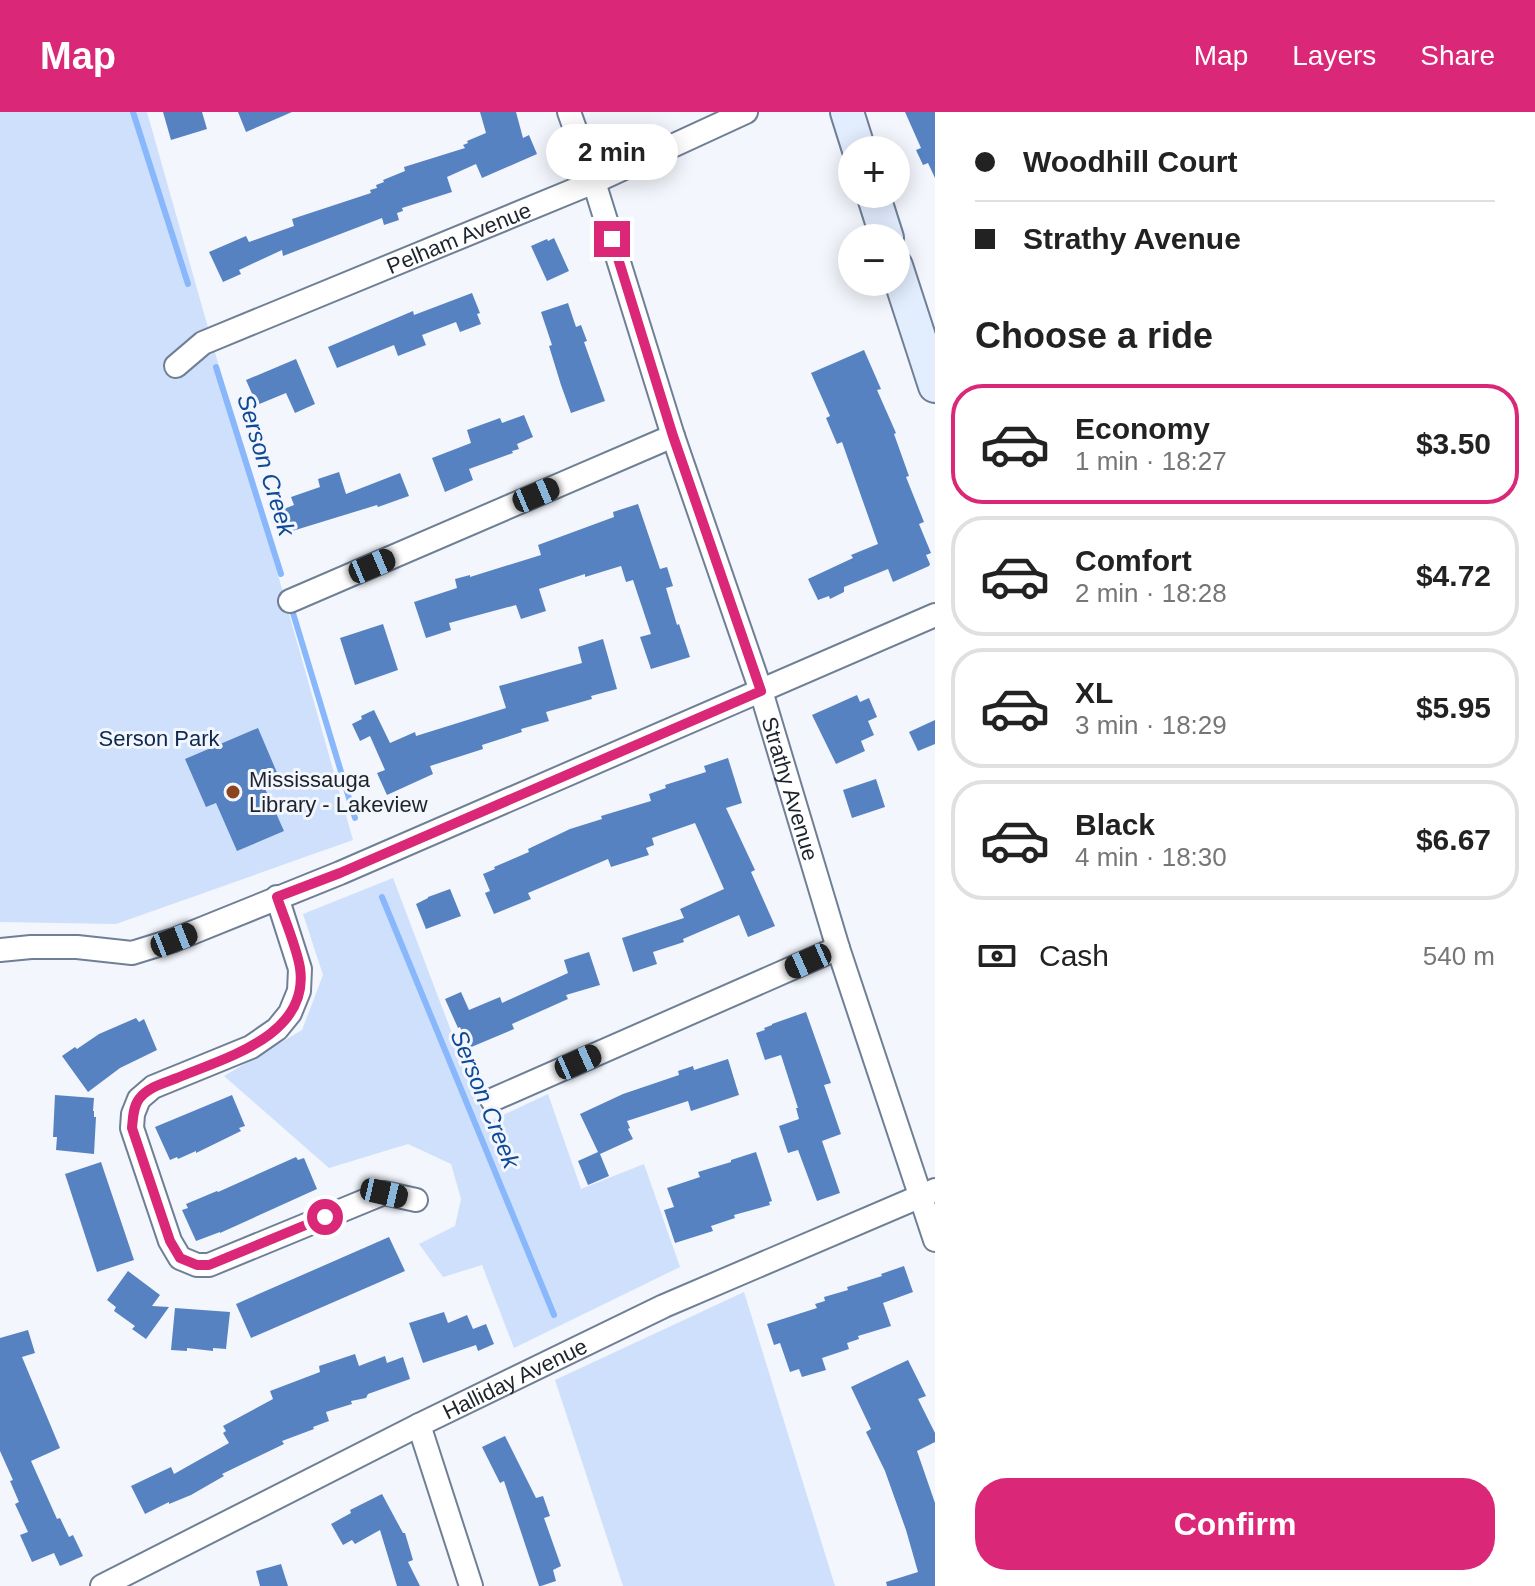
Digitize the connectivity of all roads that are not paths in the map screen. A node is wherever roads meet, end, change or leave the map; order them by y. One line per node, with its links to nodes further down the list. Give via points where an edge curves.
1 (569, 112): 5 (street, Strathy Avenue)
2 (746, 112): 5 (street, Pelham Avenue)
3 (847, 112): 4 (street)
4 (855, 136)
5 (594, 182): 8 (street, Pelham Avenue, via 203,343); 10 (street, Strathy Avenue)
6 (910, 293): 7 (street)
7 (925, 321): 9 (street)
8 (176, 366)
9 (935, 386)
10 (673, 436): 11 (street); 13 (street, Strathy Avenue)
11 (290, 601)
12 (935, 615): 13 (street)
13 (761, 691): 14 (street); 15 (street, Strathy Avenue)
14 (277, 897): 16 (street, via 132,953 77,947); 19 (street, via 300,969 290,1013 251,1047 153,1087 139,1099 133,1114 132,1128 170,1241 180,1258 209,1265 384,1193)
15 (838, 948): 17 (street); 18 (street, Strathy Avenue, via 905,1154)
16 (0, 950)
17 (492, 1100)
18 (928, 1193): 20 (street, Strathy Avenue); 21 (street, Halliday Avenue, via 664,1306)
19 (416, 1200)
20 (935, 1240)
21 (419, 1425): 22 (street, Halliday Avenue); 23 (street)
22 (102, 1586)
23 (471, 1586)

